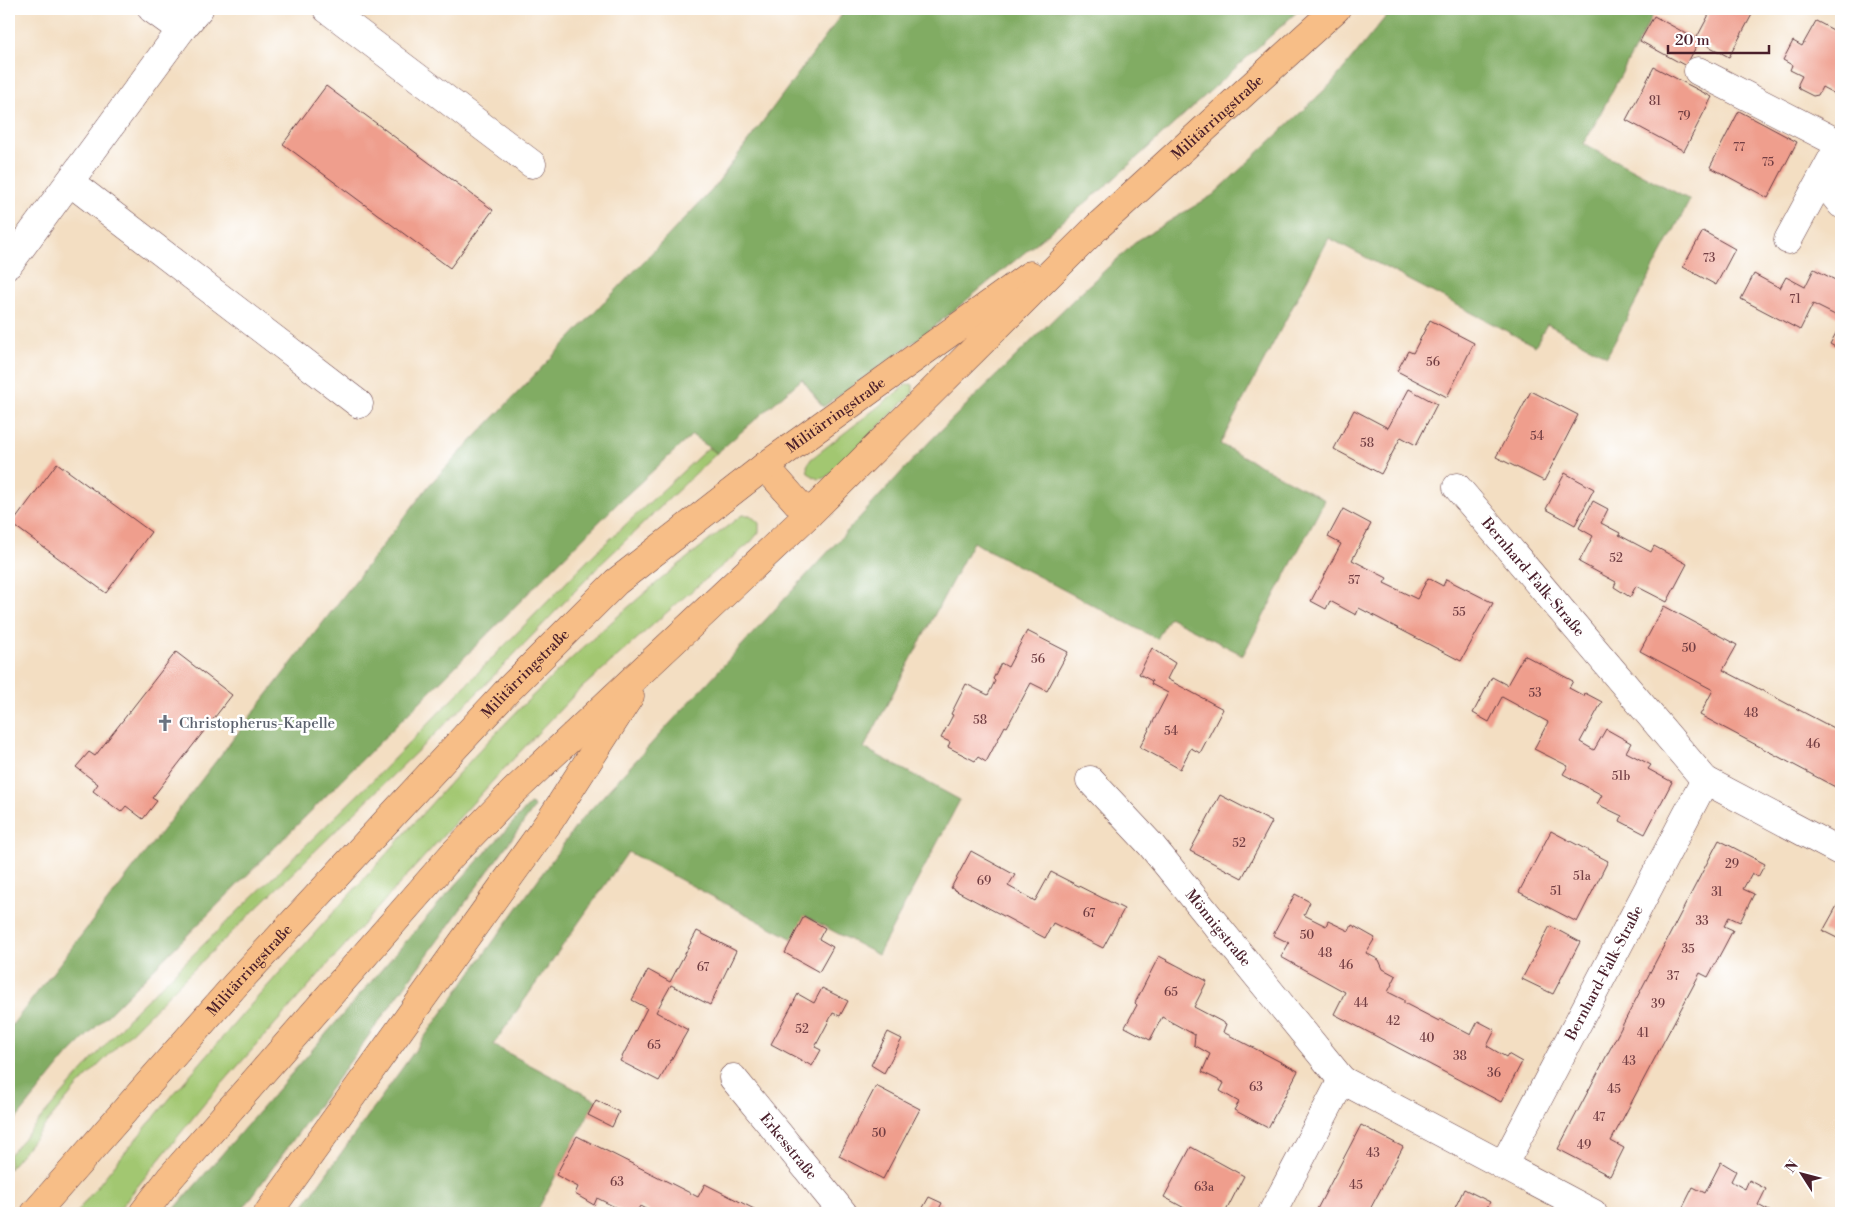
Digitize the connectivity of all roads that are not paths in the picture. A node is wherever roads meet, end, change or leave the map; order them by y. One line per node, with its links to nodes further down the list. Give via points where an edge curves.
1 (152, 9): 5 (street)
2 (200, 9): 5 (street)
3 (327, 9): 7 (street)
4 (1336, 9): 11 (main road, Militärringstraße)
5 (181, 30): 9 (street)
6 (1698, 71): 8 (street, via 1840,144)
7 (532, 164)
8 (1822, 180): 10 (street); 12 (street)
9 (70, 182): 13 (street); 14 (street)
10 (1841, 204)
11 (1098, 226): 15 (main road, Militärringstraße); 17 (main road, Militärringstraße)
12 (1788, 240)
13 (9, 264)
14 (359, 404)
15 (765, 466): 17 (main road); 25 (main road, Militärringstraße, via 616,582 508,690 236,984)
16 (1457, 487): 20 (street, Bernhard-Falk-Straße)
17 (808, 515): 18 (main road, Militärringstraße)
18 (653, 660): 26 (main road, Militärringstraße, via 513,792 453,854); 27 (main road, via 551,819)
19 (1090, 780): 23 (street, Mönnigstraße, via 1151,845)
20 (1705, 780): 21 (street, Bernhard-Falk-Straße); 24 (street, Bernhard-Falk-Straße)
21 (1841, 852)
22 (733, 1078): 28 (street, Erkesstraße)
23 (1342, 1080): 24 (street, Mönnigstraße); 29 (street)
24 (1503, 1166): 30 (street, Mönnigstraße)
25 (35, 1213)
26 (143, 1213)
27 (268, 1213)
28 (843, 1213)
29 (1272, 1213)
30 (1593, 1213)

